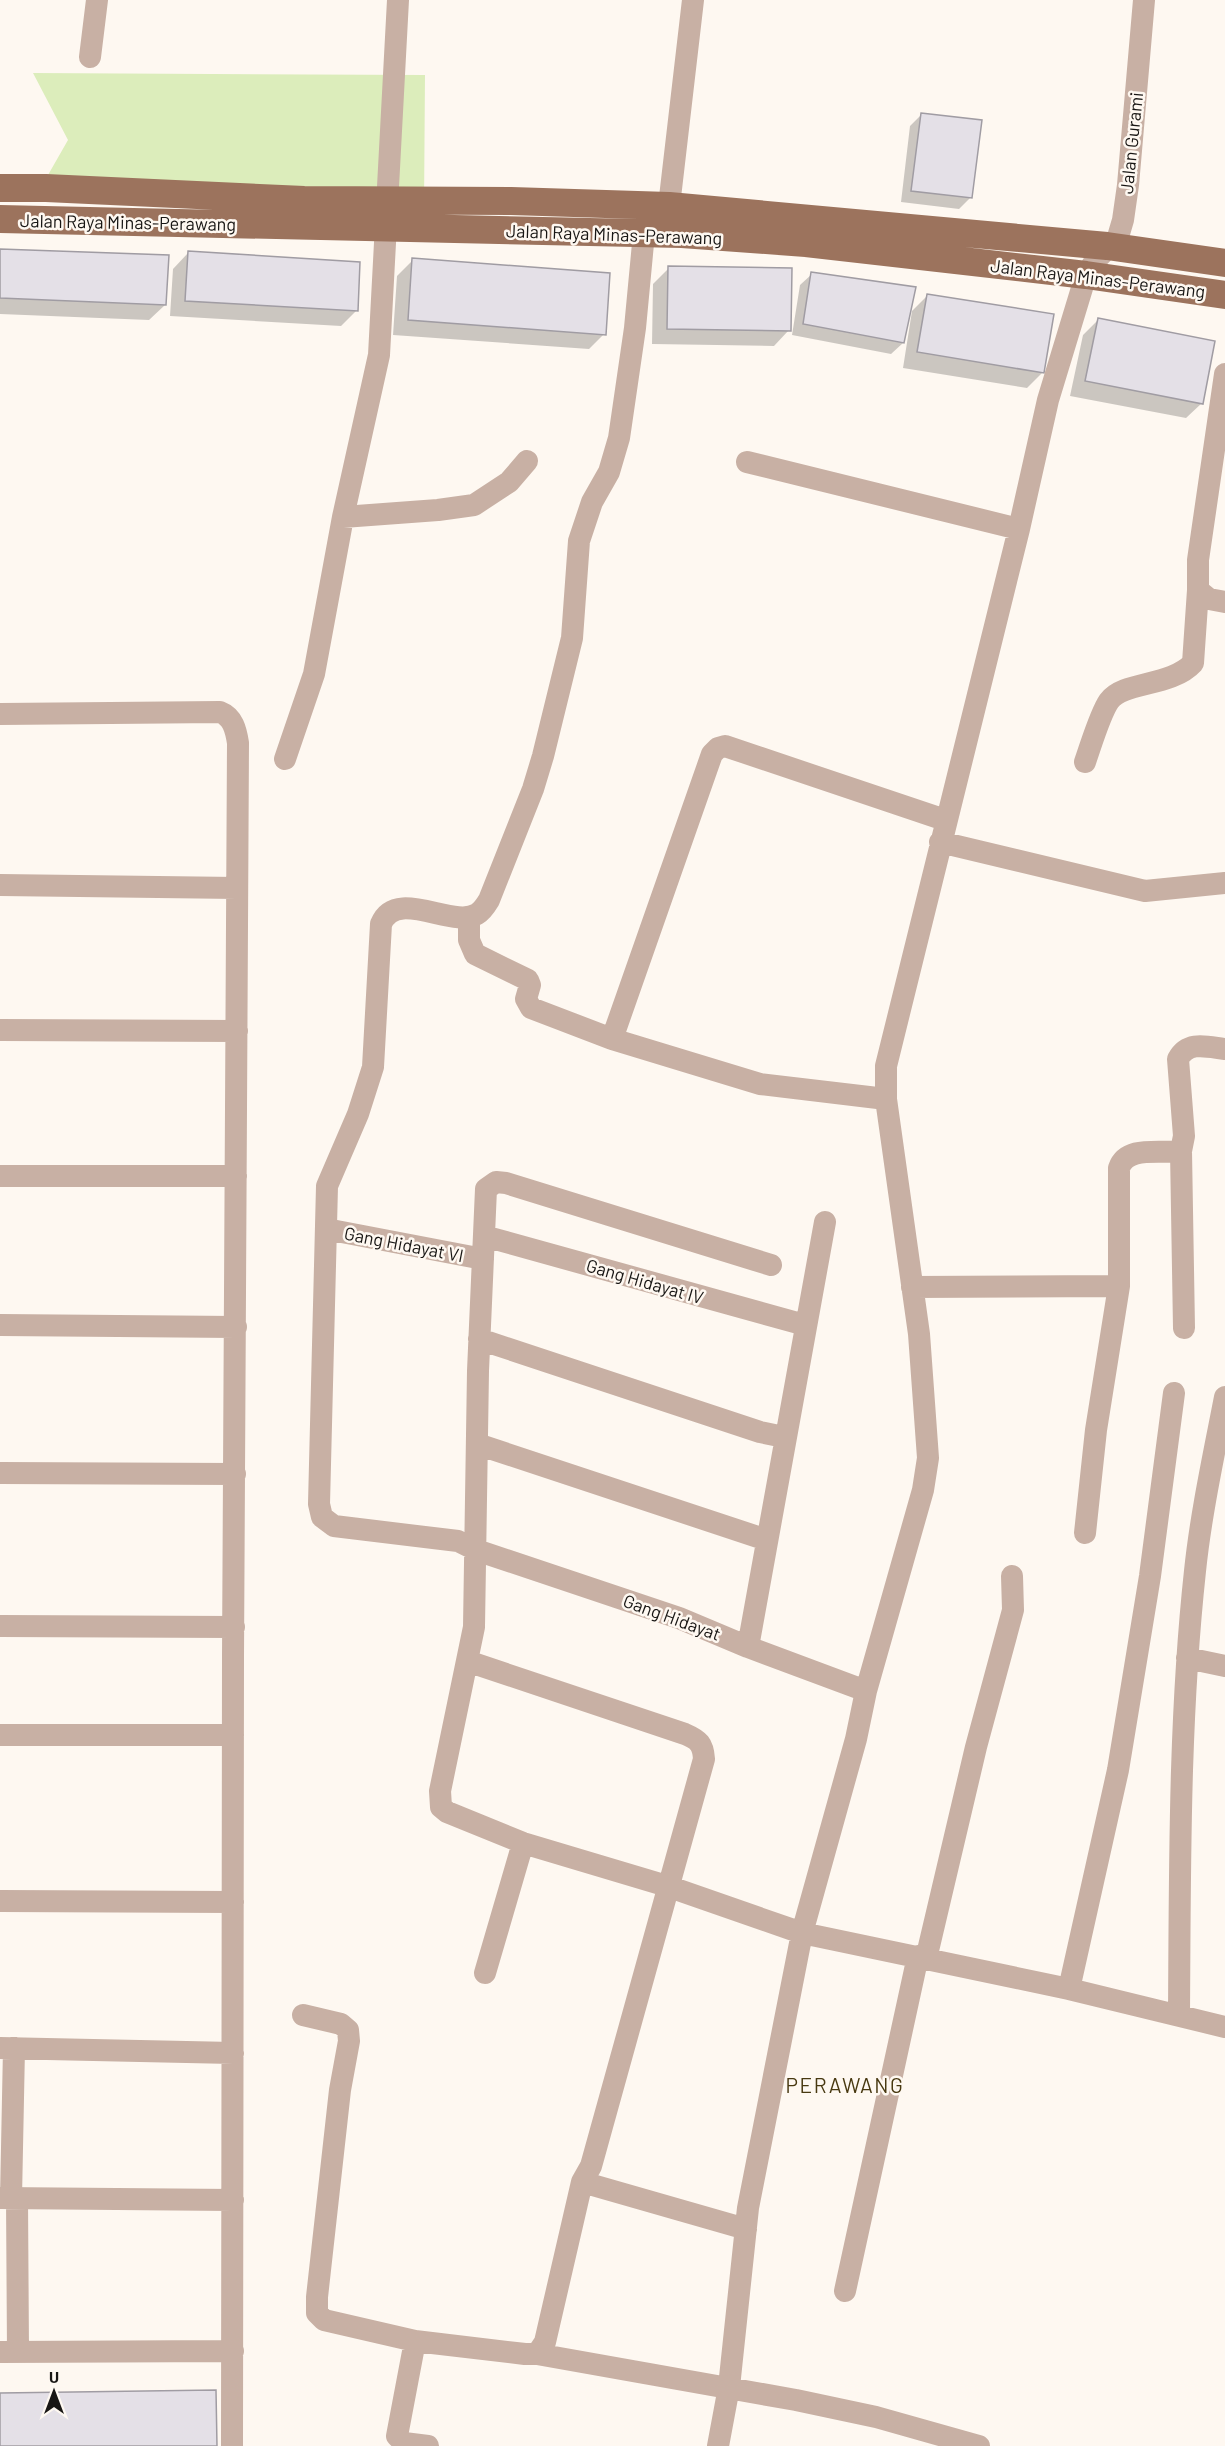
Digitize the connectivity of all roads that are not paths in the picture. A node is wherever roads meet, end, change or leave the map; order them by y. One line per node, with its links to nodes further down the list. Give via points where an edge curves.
1 (97, 0): 5 (street)
2 (398, 0): 7 (street)
3 (693, 0): 8 (street)
4 (1144, 0): 12 (street, Jalan Gurami, via 1123,220 1118,237)
5 (90, 57)
6 (0, 188): 7 (main road, Jalan Raya Minas-Perawang)
7 (388, 201): 8 (main road, Jalan Raya Minas-Perawang); 10 (street)
8 (669, 206): 12 (main road, Jalan Raya Minas-Perawang)
9 (0, 219): 10 (main road, Jalan Raya Minas-Perawang)
10 (387, 229): 11 (main road, Jalan Raya Minas-Perawang); 19 (street, via 379,355)
11 (644, 233): 14 (main road, Jalan Raya Minas-Perawang, via 806,243); 30 (street, via 619,438 579,541 572,638 543,756 489,900 480,914)
12 (1107, 246): 13 (main road, Jalan Raya Minas-Perawang); 14 (street, Jalan Gurami)
13 (1225, 263)
14 (1086, 275): 15 (main road, Jalan Raya Minas-Perawang); 20 (street, Jalan Gurami, via 1048,400)
15 (1225, 295)
16 (1225, 374): 21 (street, via 1198,560)
17 (527, 461): 19 (street, via 509,482 474,505)
18 (747, 462): 20 (street)
19 (343, 517): 24 (street, via 314,674)
20 (1019, 529): 26 (street, Jalan Gurami)
21 (1198, 590): 22 (street, via 1209,599); 25 (street, via 1193,663 1175,677 1121,692 1110,700)
22 (1225, 602)
23 (0, 714): 29 (street, via 225,714 236,729 238,743)
24 (285, 759)
25 (1085, 762)
26 (943, 831): 27 (street, via 1145,891); 33 (street, via 725,746 718,747 712,754); 35 (street, Jalan Gurami, via 885,1066)
27 (1225, 883)
28 (0, 885): 29 (street)
29 (237, 888): 32 (street)
30 (469, 918): 33 (street, via 469,940 476,954 528,980 526,999 531,1008); 40 (street, via 406,908 392,911 381,924 373,1067 327,1186)
31 (0, 1030): 32 (street)
32 (237, 1031): 38 (street)
33 (612, 1039): 35 (street, via 760,1084)
34 (1225, 1050): 36 (street, via 1192,1046 1178,1059 1184,1136)
35 (885, 1099): 45 (street, Jalan Gurami)
36 (1181, 1151): 44 (street, via 1133,1153 1121,1160); 49 (street)
37 (0, 1176): 38 (street)
38 (236, 1176): 48 (street)
39 (825, 1222): 47 (street)
40 (326, 1229): 42 (street, Gang Hidayat VI); 60 (street, Gang Hidayat, via 319,1504 322,1517 334,1526 458,1541)
41 (484, 1236): 42 (street); 43 (street, via 485,1191 496,1182); 47 (street, Gang Hidayat IV)
42 (483, 1259): 50 (street)
43 (771, 1265)
44 (1119, 1286): 45 (street); 58 (street, via 1096,1430)
45 (912, 1287): 68 (street, Jalan Gurami, via 928,1458 923,1490)
46 (0, 1325): 48 (street)
47 (805, 1325): 54 (street)
48 (236, 1327): 57 (street)
49 (1184, 1328)
50 (479, 1339): 54 (street); 55 (street)
51 (1174, 1393): 78 (street, via 1150,1576 1118,1770)
52 (1225, 1397): 53 (street)
53 (1223, 1424): 65 (street, via 1195,1569)
54 (784, 1437): 59 (street)
55 (477, 1444): 59 (street); 60 (street)
56 (0, 1473): 57 (street)
57 (235, 1474): 63 (street)
58 (1085, 1533)
59 (767, 1540): 64 (street)
60 (476, 1550): 64 (street, Gang Hidayat, via 679,1618); 66 (street, via 474,1627)
61 (1012, 1576): 76 (street, via 1013,1610)
62 (0, 1626): 63 (street)
63 (234, 1627): 70 (street)
64 (748, 1647): 68 (street, Gang Hidayat)
65 (1187, 1658): 67 (street); 80 (street, via 1181,1751)
66 (467, 1661): 71 (street, via 440,1803 447,1812); 72 (street, via 698,1740 704,1759)
67 (1225, 1666)
68 (866, 1691): 75 (street, Jalan Gurami)
69 (0, 1734): 70 (street)
70 (233, 1735): 74 (street)
71 (523, 1843): 72 (street); 77 (street)
72 (667, 1886): 75 (street); 84 (street, via 591,2166)
73 (0, 1901): 74 (street)
74 (233, 1902): 83 (street)
75 (802, 1933): 76 (street); 87 (street, Jalan Gurami)
76 (922, 1957): 78 (street); 88 (street)
77 (485, 1973)
78 (1069, 1989): 80 (street)
79 (303, 2015): 89 (street, via 341,2024 348,2030 349,2041 317,2313 324,2320)
80 (1179, 2015): 81 (street)
81 (1225, 2027)
82 (7, 2048): 83 (street); 85 (street)
83 (233, 2053): 86 (street)
84 (582, 2182): 87 (street); 92 (street, via 545,2342)
85 (10, 2198): 86 (street); 91 (street)
86 (233, 2200): 90 (street)
87 (746, 2229): 93 (street, Jalan Gurami)
88 (845, 2291)
89 (415, 2341): 92 (street); 95 (street, via 397,2436 405,2443)
90 (233, 2351): 91 (street); 94 (street)
91 (9, 2352)
92 (537, 2354): 93 (street)
93 (729, 2387): 96 (street, Jalan Gurami); 97 (street, via 876,2417)
94 (232, 2446)
95 (428, 2446)
96 (718, 2446)
97 (979, 2446)

